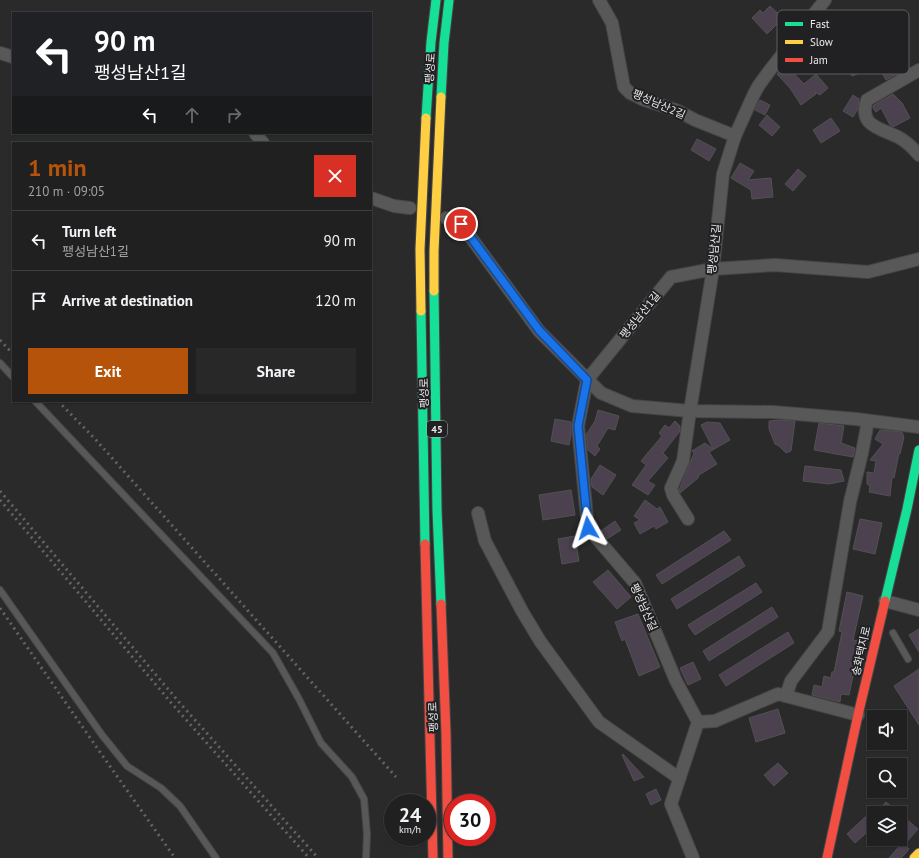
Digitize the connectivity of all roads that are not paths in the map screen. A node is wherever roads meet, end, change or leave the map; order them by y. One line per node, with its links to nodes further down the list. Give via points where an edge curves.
1 (436, 0): 40 (main road, 팽성로 / 45, via 424,139 420,250)
2 (449, 0): 45 (main road, 팽성로 / 45, via 438,139 434,251 437,510)
3 (599, 0): 11 (street, 팽성남산2길, via 612,24 624,86 630,93)
4 (825, 0): 5 (street, 팽성남산길)
5 (817, 10)
6 (0, 53): 7 (street)
7 (12, 57)
8 (777, 61): 11 (street, 팽성남산길, via 759,85)
9 (919, 70): 13 (street, via 867,100 864,107 864,115 868,122 899,138)
10 (256, 134): 12 (street)
11 (735, 136): 18 (street, 팽성남산길, via 723,174)
12 (262, 142)
13 (919, 155)
14 (372, 198): 15 (street, via 394,206)
15 (410, 208)
16 (446, 218): 21 (street, via 461,224 539,330)
17 (919, 259): 18 (street, 팽성남산1길, via 868,272 774,265)
18 (713, 269): 21 (street, 팽성남산1길, via 671,277); 23 (street, 팽성남산길)
19 (0, 363): 20 (lane)
20 (12, 376)
21 (587, 380): 23 (street, via 601,393 632,406); 38 (street, 팽성남산길, via 578,426 588,528 635,583 676,681)
22 (36, 402): 43 (lane, via 273,653 321,743 352,778 364,799)
23 (690, 412): 24 (street, via 773,412); 30 (street, 팽성남산길, via 683,461 671,488)
24 (868, 421): 25 (street); 36 (street, via 850,502 828,632 791,681)
25 (919, 428)
26 (919, 450): 27 (main road, 송화택지로)
27 (907, 509): 28 (street); 32 (main road, 송화택지로)
28 (919, 512)
29 (478, 513): 39 (street, via 485,541 526,617 540,641 599,722)
30 (688, 520)
31 (0, 590): 42 (lane, via 127,766 161,788 180,806)
32 (885, 601): 33 (street); 37 (main road, 송화택지로)
33 (919, 610)
34 (894, 633): 35 (lane)
35 (908, 659)
36 (786, 696): 37 (street); 38 (street, via 778,694 715,721)
37 (858, 715): 47 (main road, 송화택지로)
38 (698, 722): 39 (street)
39 (680, 777): 46 (street, via 671,804)
40 (433, 853): 44 (main road, via 425,854)
41 (919, 853): 48 (main road)
42 (216, 858)
43 (366, 858)
44 (425, 858)
45 (449, 858)
46 (693, 858)
47 (827, 858)
48 (914, 858)

